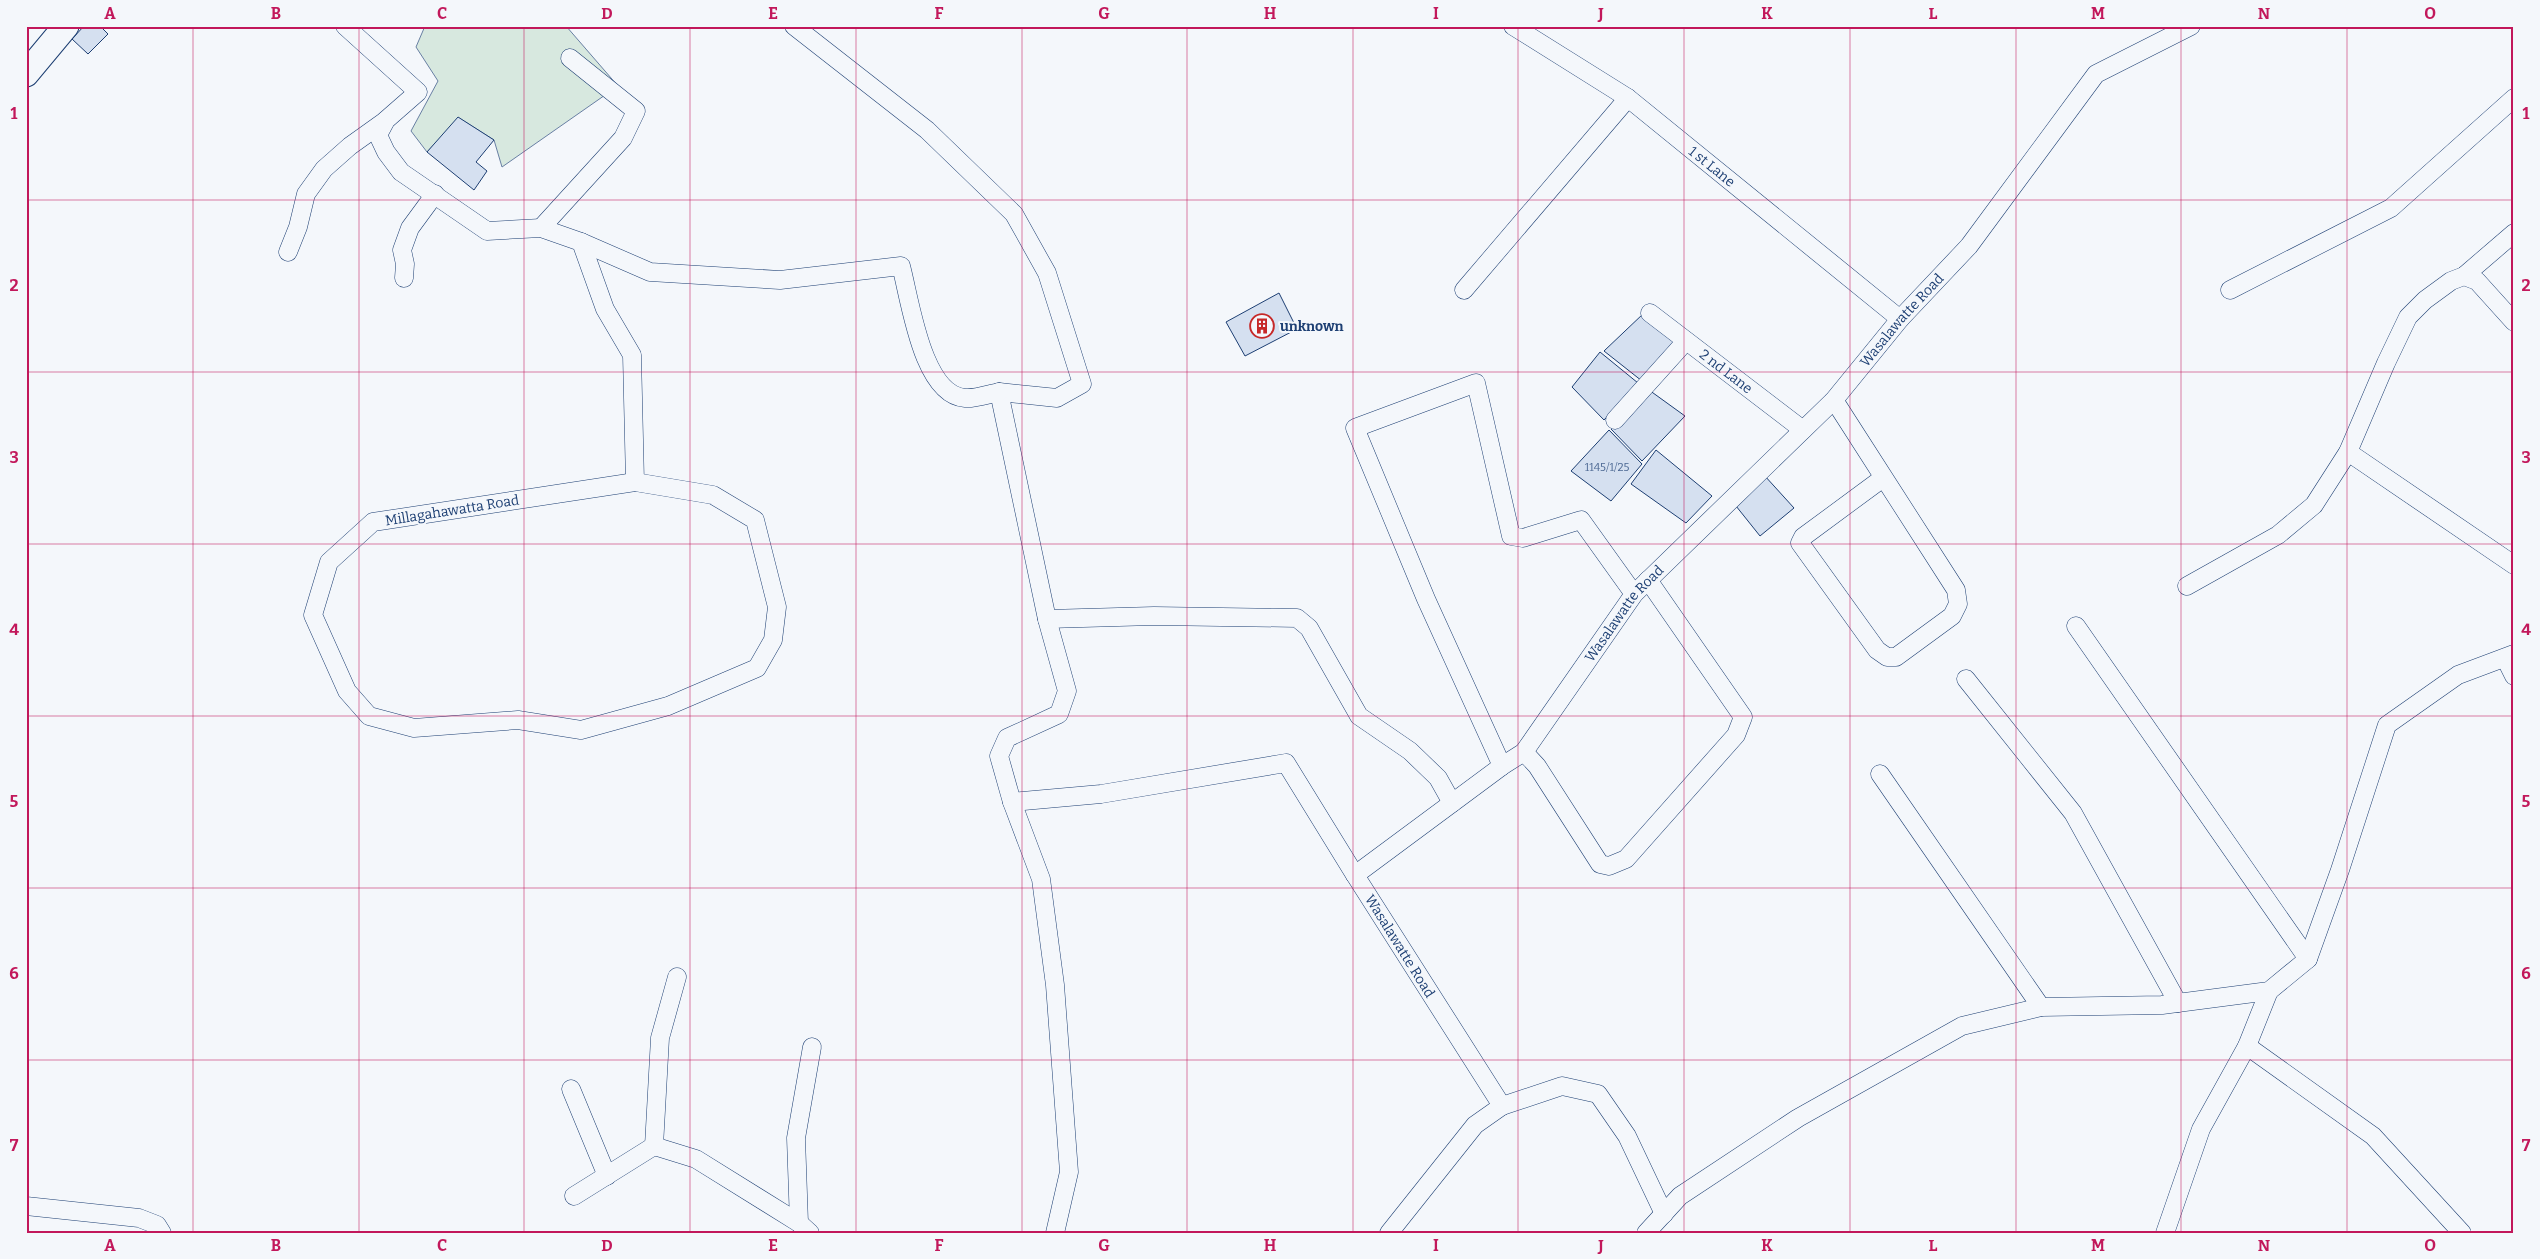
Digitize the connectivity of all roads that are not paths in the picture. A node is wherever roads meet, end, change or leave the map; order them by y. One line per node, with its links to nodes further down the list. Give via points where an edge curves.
1 (66, 26): 7 (street)
2 (345, 26): 10 (street, via 418,92)
3 (794, 26): 24 (street, via 927,130 1014,214 1047,273 1082,384 1057,398)
4 (1513, 26): 8 (street, 1 st Lane)
5 (2190, 26): 21 (street, Wasalawatte Road, via 2096,74 1969,246)
6 (570, 58): 12 (street, via 636,111 623,138)
7 (26, 74)
8 (1628, 98): 18 (street); 21 (street, 1 st Lane)
9 (2514, 98): 19 (street, via 2391,208)
10 (386, 120): 11 (street, via 378,136 386,152 402,172); 15 (street, via 324,169 306,194)
11 (435, 194): 12 (street, via 487,231); 17 (street, via 410,228 402,250 406,264)
12 (541, 228): 14 (street)
13 (2514, 233): 16 (street)
14 (581, 242): 24 (street, via 650,272 780,280 901,266 927,365 944,389 964,398); 30 (street, via 605,309 632,355)
15 (288, 252)
16 (2464, 276): 22 (street, via 2477,281); 28 (street, via 2451,281 2425,300 2408,317)
17 (404, 278)
18 (1464, 290)
19 (2230, 290)
20 (1650, 314): 23 (street, 2 nd Lane)
21 (1900, 320): 25 (street, Wasalawatte Road)
22 (2514, 322)
23 (1686, 341): 26 (street); 27 (street, 2 nd Lane)
24 (999, 392): 35 (street)
25 (1834, 400): 27 (street, Wasalawatte Road); 29 (street)
26 (1615, 420)
27 (1803, 430): 32 (street, Wasalawatte Road)
28 (2348, 452): 31 (street); 33 (street, via 2314,505 2278,536)
29 (1884, 478): 29 (street, via 1956,590 1958,604 1952,616 1896,657 1887,657 1878,650 1800,543 1803,537)
30 (635, 482): 30 (street, Millagahawatta Road, via 713,495 755,520 777,607 773,640 757,668 668,706 581,730 518,720 414,728 368,716 347,691 313,615 329,562 372,522)
31 (2514, 565)
32 (1648, 580): 34 (street, Wasalawatte Road); 40 (street, via 1743,718 1736,736 1626,859 1609,866 1600,864)
33 (2187, 586)
34 (1634, 594): 40 (street, Wasalawatte Road); 41 (street, via 1582,520 1523,538 1511,536 1476,383 1355,428 1426,599)
35 (1047, 619): 43 (street, via 1067,691 1059,714 1007,738 999,756); 44 (street, via 1154,616 1297,618 1309,628 1359,716 1410,751 1438,778)
36 (2076, 626): 46 (street)
37 (2509, 656): 38 (street); 46 (street, via 2458,675 2387,725)
38 (2514, 676)
39 (1966, 679): 49 (street, via 2073,813)
40 (1524, 752): 41 (street, Wasalawatte Road)
41 (1502, 766): 44 (street, Wasalawatte Road)
42 (1880, 774): 50 (street)
43 (1012, 802): 45 (street, via 1101,794 1286,763); 62 (street, via 1041,879 1055,985 1069,1172)
44 (1452, 803): 45 (street, Wasalawatte Road)
45 (1355, 875): 54 (street, Wasalawatte Road)
46 (2308, 959): 48 (street)
47 (676, 977): 55 (street, via 660,1038)
48 (2269, 991): 49 (street); 51 (street)
49 (2178, 1003): 50 (street)
50 (2041, 1007): 59 (street, via 1962,1026 1798,1118 1680,1196)
51 (2247, 1046): 65 (street, via 2201,1129); 66 (street, via 2373,1136)
52 (812, 1047): 60 (street, via 796,1138)
53 (571, 1089): 56 (street)
54 (1502, 1106): 59 (street, via 1562,1086 1598,1094 1627,1136); 63 (street, via 1475,1125)
55 (654, 1146): 56 (street); 60 (street, via 696,1159)
56 (607, 1176): 57 (street)
57 (574, 1196)
58 (26, 1206): 61 (street, via 139,1218 157,1225)
59 (1664, 1214): 64 (street)
60 (804, 1228)
61 (162, 1233)
62 (1055, 1233)
63 (1389, 1233)
64 (1646, 1233)
65 (2165, 1233)
66 (2462, 1233)

